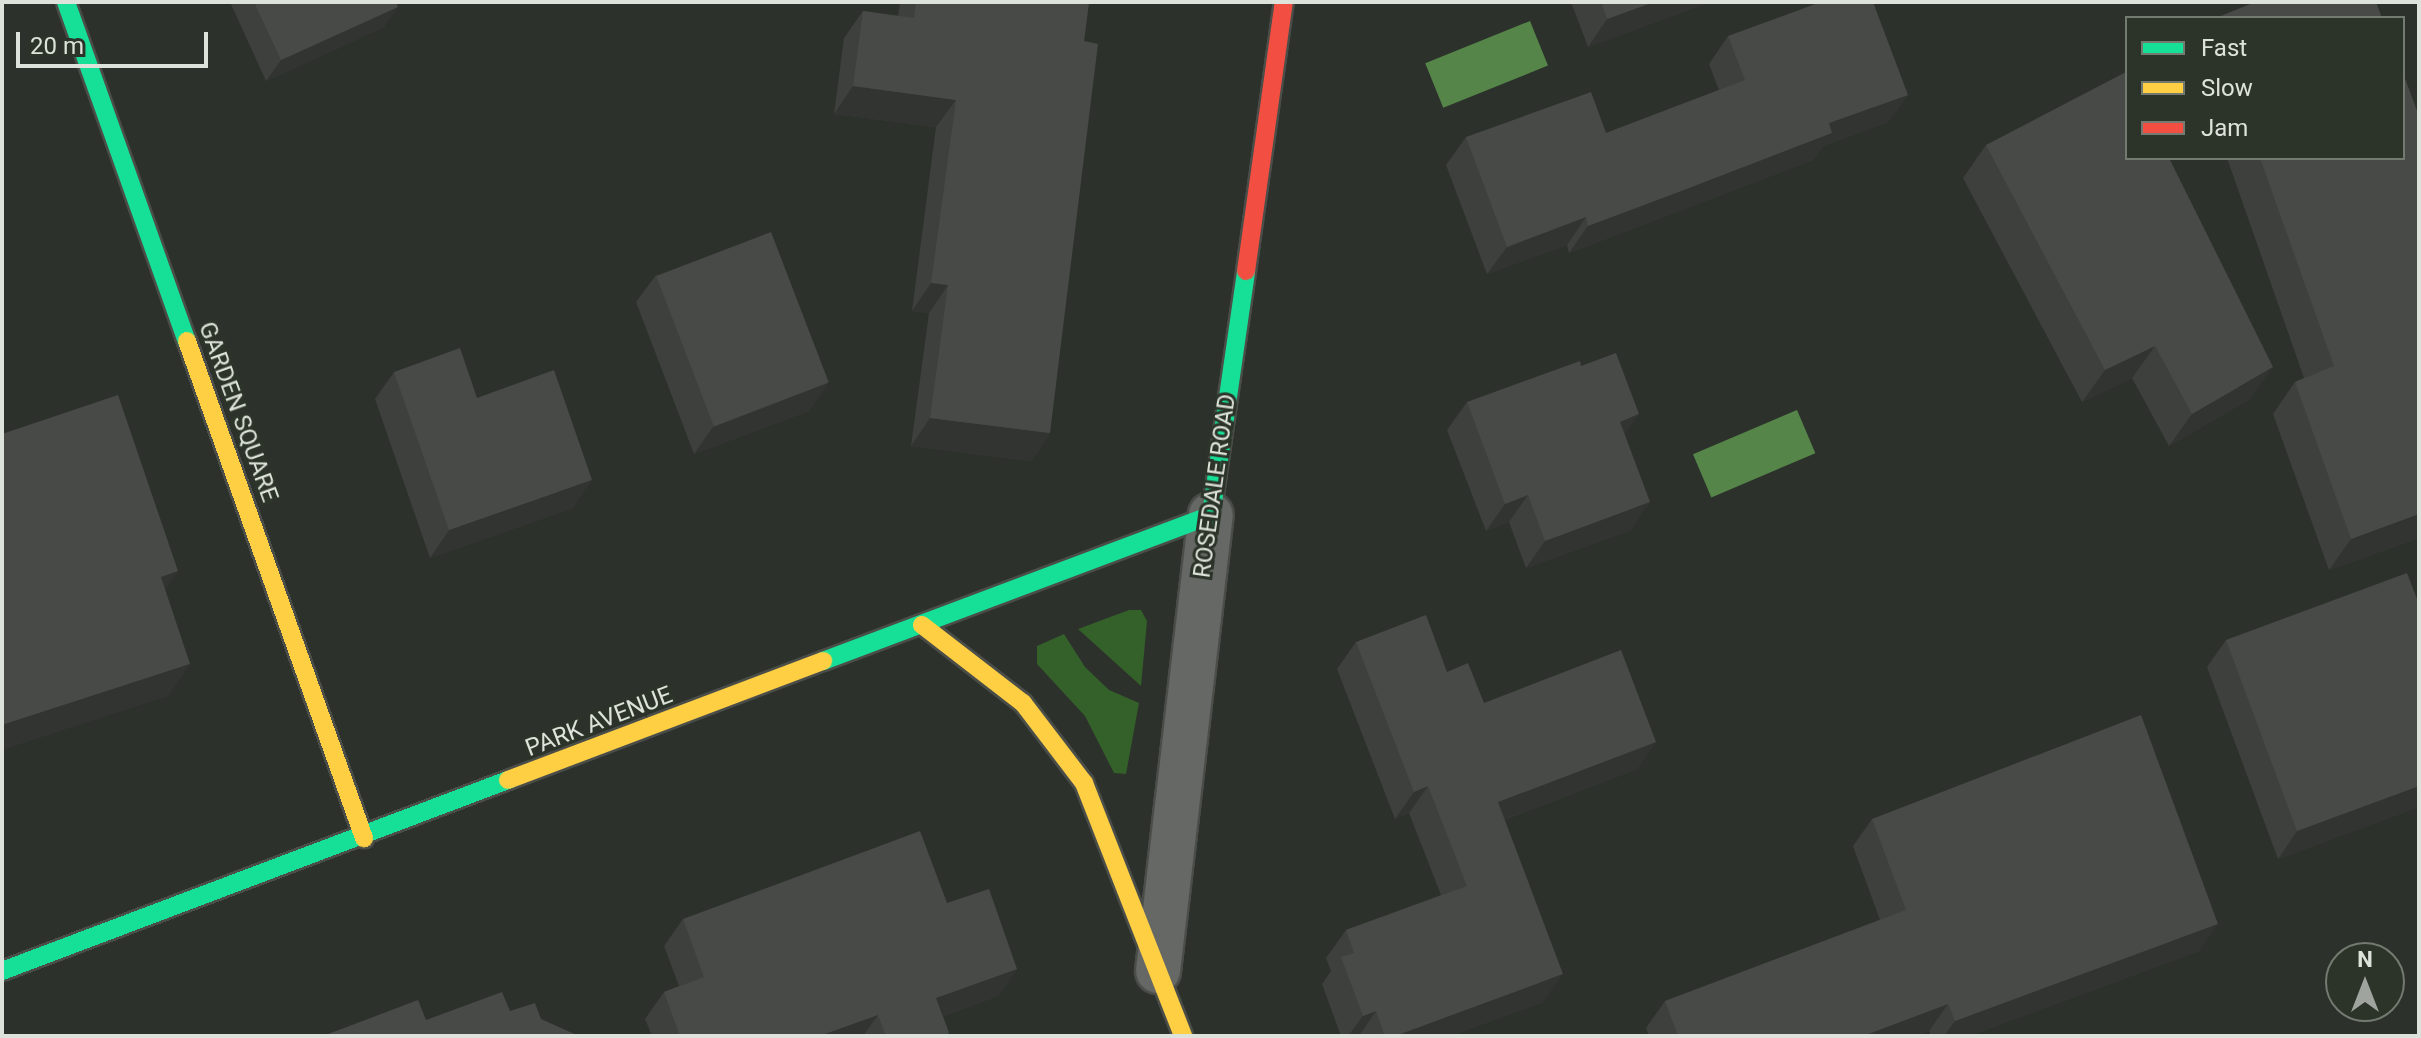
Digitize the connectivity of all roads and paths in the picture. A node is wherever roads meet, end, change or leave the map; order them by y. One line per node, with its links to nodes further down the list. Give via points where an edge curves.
1 (66, 2): 5 (street, GARDEN SQUARE)
2 (1284, 2): 3 (street, ROSEDALE ROAD)
3 (1211, 515): 4 (street, PARK AVENUE); 7 (street, ROSEDALE ROAD)
4 (922, 625): 5 (street, PARK AVENUE); 7 (street, ROSEDALE ROAD, via 1023,703 1057,743 1084,783)
5 (364, 838): 6 (street, PARK AVENUE)
6 (2, 971)
7 (1158, 971): 8 (street, ROSEDALE ROAD)
8 (1183, 1036)

